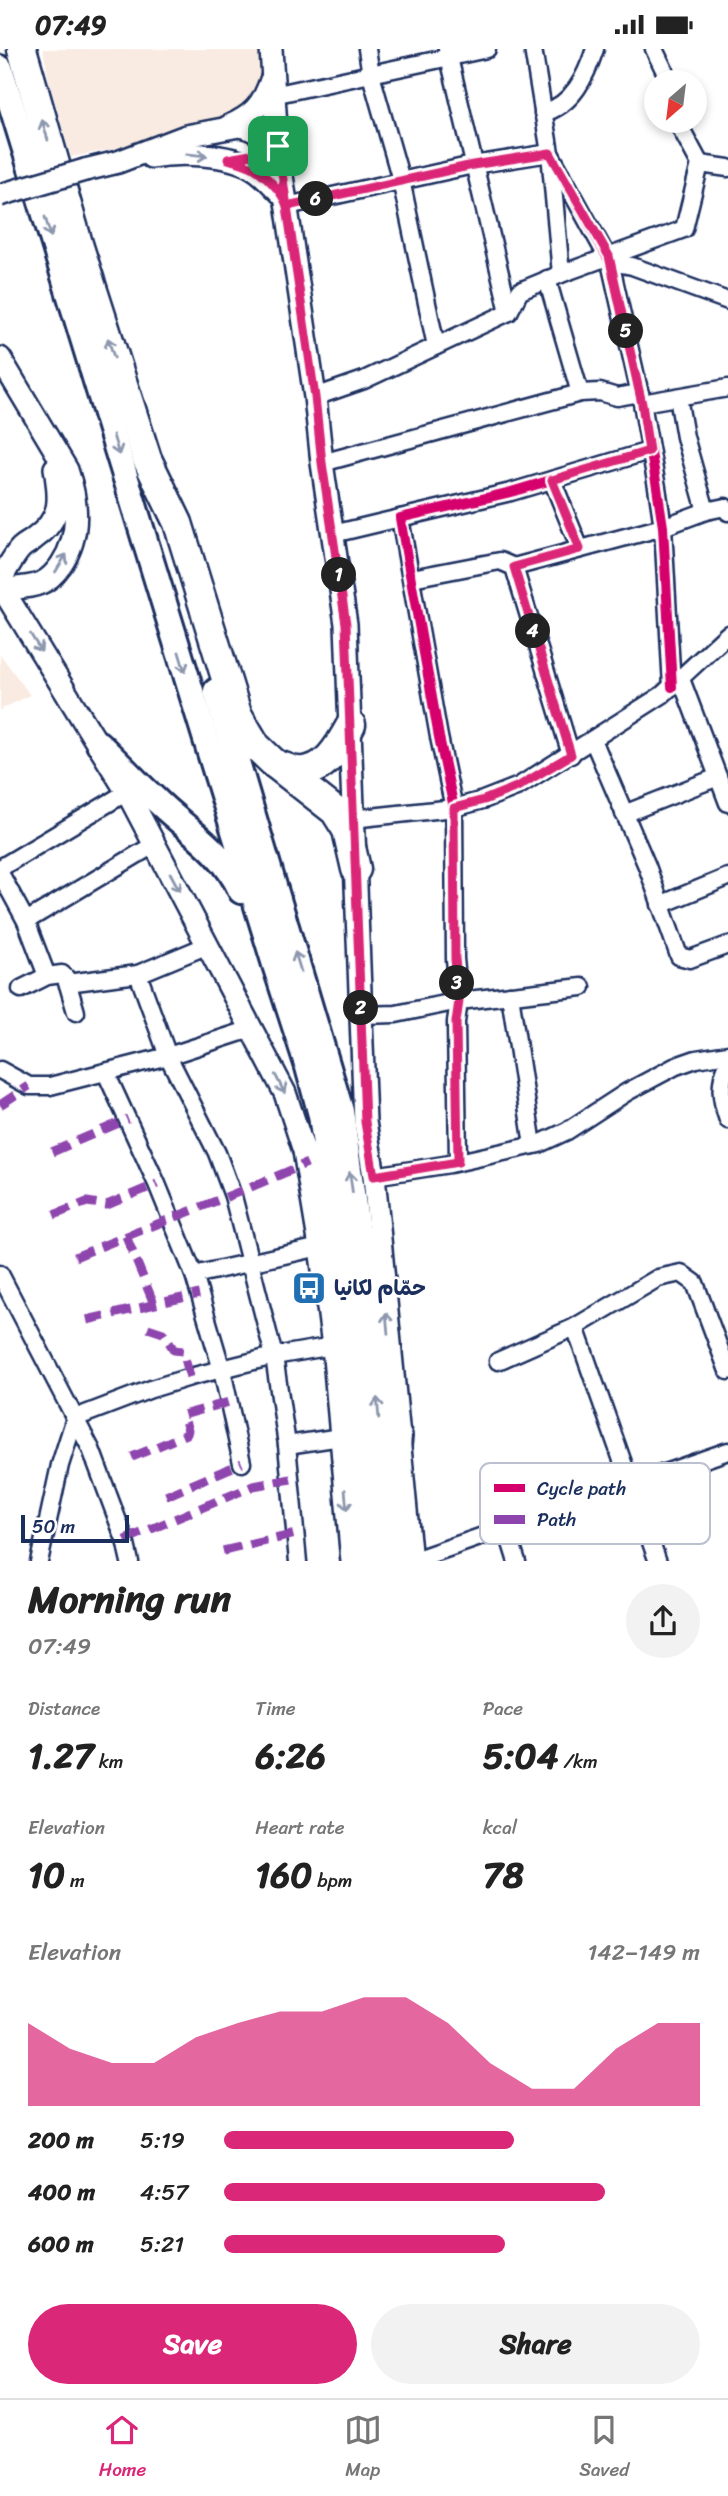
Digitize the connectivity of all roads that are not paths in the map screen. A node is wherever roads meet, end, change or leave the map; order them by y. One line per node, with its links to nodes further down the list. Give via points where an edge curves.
1 (22, 49): 39 (highway, one-way to 1)
2 (271, 49): 12 (main road)
3 (367, 49): 11 (street)
4 (487, 49): 8 (street)
5 (533, 49): 13 (street)
6 (595, 49): 13 (street, via 577,90)
7 (654, 49): 10 (street)
8 (447, 53): 11 (street); 21 (street)
9 (0, 68): 75 (main road, one-way to 75)
10 (664, 70)
11 (371, 75): 12 (street); 23 (street)
12 (272, 86): 14 (main road, via 253,114); 16 (main road)
13 (543, 113): 17 (street)
14 (220, 129): 16 (main road, via 248,128); 19 (main road, via 186,136)
15 (683, 133): 20 (street)
16 (277, 144): 18 (main road); 25 (main road)
17 (550, 153): 21 (street); 26 (street); 27 (street)
18 (228, 159): 19 (main road, one-way to 18, via 183,154); 25 (main road, via 258,171)
19 (118, 162): 24 (main road, bridge)
20 (700, 164): 22 (street); 26 (street, via 684,229)
21 (473, 165): 23 (street); 29 (street)
22 (728, 168)
23 (401, 180): 25 (street); 30 (street)
24 (0, 195)
25 (286, 202): 34 (main road)
26 (610, 259): 27 (street); 28 (street); 36 (street)
27 (554, 276): 29 (street, via 520,291); 33 (street)
28 (728, 301)
29 (509, 312): 30 (street)
30 (436, 346): 34 (street, via 365,380)
31 (0, 358): 37 (main road)
32 (728, 388): 35 (street)
33 (580, 393): 36 (street); 40 (street)
34 (315, 397): 40 (main road)
35 (678, 397): 36 (street); 43 (street)
36 (641, 398): 38 (street)
37 (52, 445): 48 (main road, via 60,490 58,507 52,521); 52 (main road, one-way to 37, via 41,584 55,573 74,540 72,483)
38 (649, 451): 41 (street); 45 (street)
39 (147, 459): 59 (highway, via 178,523 237,713 256,746); 117 (main road, one-way to 39, via 373,1347 341,1111)
40 (322, 463): 46 (main road)
41 (552, 480): 44 (street); 49 (street)
42 (727, 508): 43 (street)
43 (706, 511): 45 (street)
44 (400, 518): 46 (street); 51 (street)
45 (663, 527): 49 (street); 54 (street)
46 (333, 534): 55 (main road, via 346,624)
47 (0, 547): 48 (main road)
48 (22, 547): 52 (main road)
49 (580, 549): 50 (street)
50 (514, 567): 51 (street, via 500,561); 58 (street)
51 (412, 578): 63 (street)
52 (1, 585): 57 (main road, one-way to 57)
53 (728, 634): 54 (street)
54 (677, 683): 56 (street); 60 (street)
55 (351, 725): 59 (highway, via 338,749 312,769 298,771); 65 (main road)
56 (593, 740): 58 (street); 64 (street)
57 (99, 744): 61 (main road); 75 (main road, via 206,841 233,873)
58 (571, 755): 63 (street, via 519,786)
59 (275, 764): 68 (highway, via 335,811 347,830)
60 (718, 777): 62 (street); 64 (street)
61 (127, 792): 66 (main road); 67 (street)
62 (728, 803)
63 (454, 808): 65 (street); 82 (street)
64 (625, 814): 71 (street)
65 (352, 819): 68 (main road)
66 (155, 844): 72 (street); 73 (main road, one-way to 73)
67 (0, 868)
68 (356, 869): 84 (main road)
69 (0, 873): 72 (street)
70 (728, 877): 71 (street)
71 (660, 905): 74 (street, via 684,959)
72 (26, 921): 77 (street)
73 (208, 945): 76 (street); 85 (main road)
74 (728, 945)
75 (276, 968): 117 (main road, via 321,1115 353,1350)
76 (138, 974): 78 (street); 87 (street)
77 (47, 976): 78 (street, via 62,974); 80 (street)
78 (67, 983): 83 (street)
79 (582, 987): 81 (street)
80 (21, 989)
81 (510, 995): 82 (street); 93 (street)
82 (459, 1001): 84 (street, via 396,1014); 94 (street)
83 (76, 1012)
84 (362, 1015): 95 (main road, via 365,1122)
85 (251, 1029): 87 (street); 96 (main road, one-way to 96, via 285,1093 304,1150)
86 (728, 1054): 93 (street, via 676,1066 567,1131)
87 (168, 1056): 90 (street); 97 (street, via 217,1153)
88 (728, 1064): 91 (street)
89 (0, 1070): 90 (street, via 29,1086)
90 (106, 1073): 98 (street)
91 (724, 1085): 92 (street)
92 (728, 1120)
93 (533, 1145): 94 (street)
94 (458, 1162): 95 (street)
95 (374, 1176): 107 (main road, one-way to 95)
96 (320, 1247): 97 (street); 101 (main road)
97 (250, 1262): 98 (street); 102 (street)
98 (194, 1275): 104 (street)
99 (0, 1279): 106 (street)
100 (575, 1327): 103 (street); 105 (street, via 658,1278 681,1273 695,1283); 112 (street)
101 (333, 1346): 102 (street); 108 (main road)
102 (274, 1356): 104 (street); 109 (street)
103 (498, 1361)
104 (222, 1370): 106 (street, via 150,1388); 111 (street)
105 (728, 1371)
106 (75, 1417): 118 (street); 119 (street, via 91,1449)
107 (398, 1436): 117 (main road)
108 (341, 1437): 109 (street); 121 (main road, one-way to 121)
109 (287, 1445): 120 (street)
110 (728, 1451): 113 (street)
111 (242, 1463)
112 (624, 1463)
113 (694, 1463)
114 (480, 1537): 117 (street)
115 (511, 1544): 122 (street)
116 (653, 1544): 123 (street)
117 (395, 1559)
118 (39, 1561)
119 (130, 1561)
120 (298, 1561)
121 (352, 1561)
122 (517, 1561)
123 (659, 1561)

